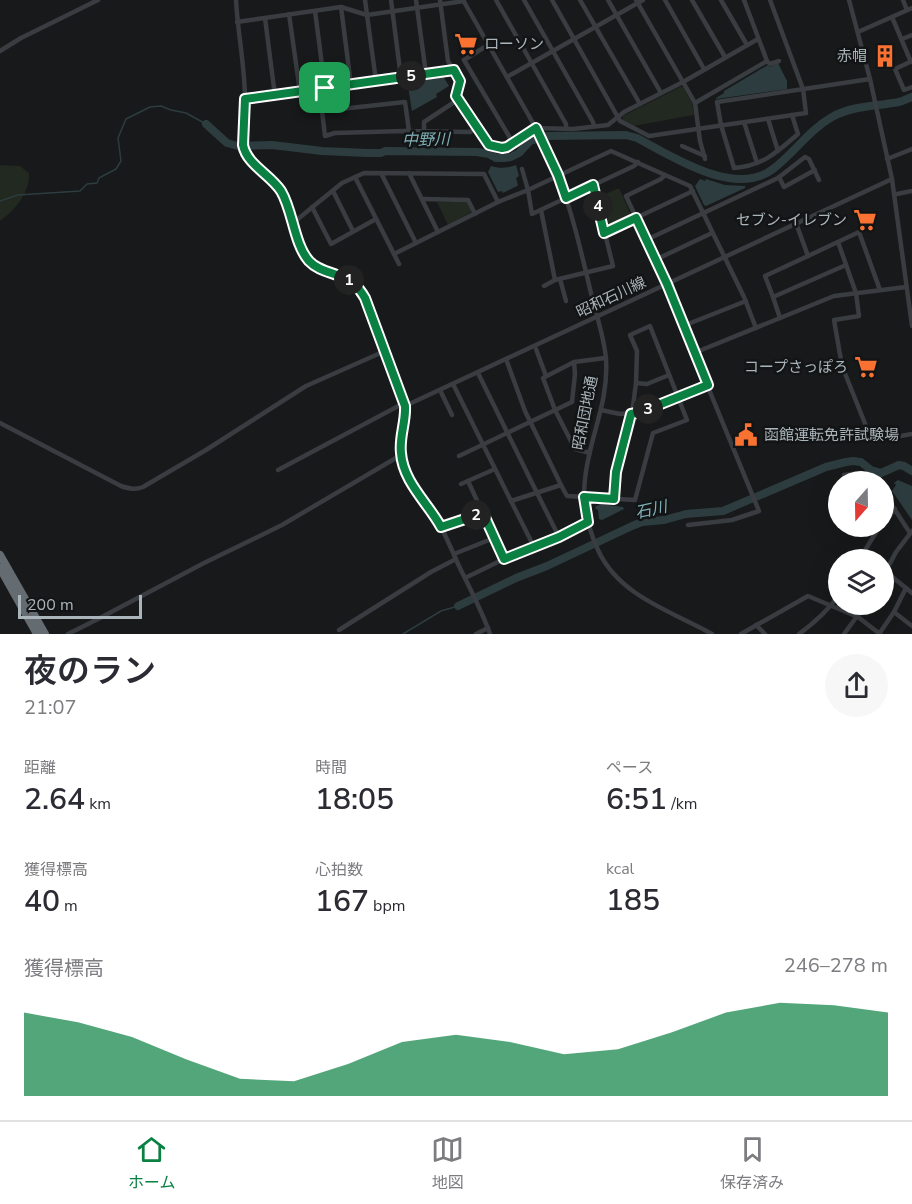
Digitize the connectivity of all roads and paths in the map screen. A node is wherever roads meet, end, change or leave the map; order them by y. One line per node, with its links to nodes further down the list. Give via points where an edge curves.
1 (98, 0): 40 (street)
2 (236, 0): 31 (street)
3 (365, 0): 28 (street)
4 (391, 0): 25 (street)
5 (416, 0): 22 (street)
6 (496, 0): 46 (street)
7 (524, 0): 41 (street)
8 (552, 0): 35 (street)
9 (580, 0): 32 (street)
10 (608, 0): 27 (street)
11 (665, 0): 47 (street)
12 (692, 0): 42 (street)
13 (721, 0): 39 (street)
14 (744, 0): 36 (street)
15 (770, 0): 58 (street)
16 (849, 0): 33 (street)
17 (903, 0): 23 (street)
18 (464, 1): 20 (street); 38 (street)
19 (639, 1): 27 (street); 54 (street)
20 (440, 3): 22 (street); 48 (street, via 448,61)
21 (341, 8): 24 (street); 28 (street); 55 (street)
22 (417, 8): 25 (street); 49 (street)
23 (910, 9): 29 (street)
24 (315, 11): 26 (street); 57 (street)
25 (392, 11): 28 (street); 51 (street)
26 (290, 14): 30 (street); 59 (street)
27 (616, 14): 32 (street); 60 (street)
28 (367, 15): 53 (street)
29 (892, 17): 33 (street); 37 (street)
30 (265, 18): 31 (street); 61 (street)
31 (237, 22): 62 (street)
32 (595, 27): 35 (street); 65 (street)
33 (858, 32): 52 (street)
34 (912, 35): 37 (street)
35 (574, 38): 41 (street); 67 (street)
36 (758, 39): 39 (street); 43 (street)
37 (902, 39): 45 (street)
38 (488, 45): 50 (street); 78 (street, via 464,60)
39 (747, 45): 42 (street)
40 (0, 51)
41 (553, 51): 46 (street); 71 (street)
42 (725, 57): 47 (street)
43 (767, 61): 44 (street); 64 (street)
44 (779, 61)
45 (912, 62): 56 (street, via 895,69 904,90)
46 (531, 63): 50 (street); 73 (street)
47 (704, 69): 54 (street)
48 (454, 70): 49 (street); 63 (street, via 460,81 456,96)
49 (426, 74): 51 (street)
50 (507, 77): 75 (street)
51 (401, 78): 53 (street)
52 (870, 79): 58 (street); 82 (street)
53 (376, 81): 55 (street)
54 (683, 82): 60 (street); 64 (street)
55 (351, 85): 57 (street)
56 (912, 87)
57 (325, 88): 59 (street)
58 (803, 89): 66 (street, via 806,113); 70 (street, via 717,102)
59 (300, 92): 61 (street)
60 (661, 93): 65 (street)
61 (275, 96): 62 (street)
62 (245, 99): 110 (street, via 245,152 281,191)
63 (459, 99): 72 (street); 77 (street, via 424,122)
64 (696, 103): 74 (street)
65 (640, 104): 67 (street)
66 (792, 115): 68 (street); 81 (street, via 798,134)
67 (618, 117): 71 (street, via 608,125); 74 (street, via 623,124 649,136)
68 (768, 118): 69 (street); 81 (street)
69 (744, 122): 70 (street); 84 (street)
70 (721, 125): 74 (street); 84 (street, via 734,168)
71 (594, 126): 73 (street)
72 (477, 128): 77 (street, via 470,132); 78 (street, via 489,145 504,148)
73 (566, 128): 75 (street)
74 (698, 128): 79 (street, via 705,157)
75 (537, 130): 78 (street); 89 (street, 昭和団地通)
76 (409, 131): 76 (street, via 325,136 322,111 405,102); 77 (street)
77 (424, 131)
78 (513, 143)
79 (682, 146)
80 (912, 149): 82 (street)
81 (778, 151): 84 (street)
82 (887, 159): 93 (street)
83 (638, 162): 89 (street, via 611,151); 90 (street); 95 (street)
84 (757, 163)
85 (522, 168): 96 (street)
86 (814, 170): 92 (street, via 784,187); 92 (street, via 805,157); 94 (street)
87 (381, 173): 88 (street); 91 (street); 118 (street)
88 (409, 173): 102 (street); 103 (street, via 484,174)
89 (558, 175): 96 (street); 101 (street, 昭和団地通)
90 (665, 175): 98 (street); 108 (street, via 626,196)
91 (356, 177): 97 (street); 109 (street)
92 (779, 177): 106 (street)
93 (891, 179): 111 (street, 昭和石川線); 129 (street)
94 (819, 180)
95 (593, 185): 101 (street); 114 (street)
96 (528, 190): 103 (street); 105 (street, via 532,214)
97 (333, 191): 104 (street); 112 (street)
98 (693, 191): 106 (street); 108 (street)
99 (912, 191): 100 (street)
100 (897, 194)
101 (566, 198): 105 (street); 125 (street, 昭和団地通)
102 (423, 199): 107 (street, via 468,200); 113 (street)
103 (498, 202): 107 (street)
104 (312, 207): 110 (street); 112 (street, via 331,244)
105 (541, 210): 126 (street)
106 (703, 213): 115 (street); 116 (street)
107 (475, 214): 113 (street)
108 (636, 218): 114 (street); 116 (street)
109 (376, 219): 112 (street); 119 (street)
110 (293, 223): 141 (street, via 310,262 359,288)
111 (796, 223): 120 (street); 121 (street, 昭和石川線)
112 (353, 231)
113 (438, 232): 118 (street)
114 (604, 233): 125 (street, via 613,266)
115 (712, 233): 121 (street); 122 (street)
116 (646, 240): 122 (street)
117 (838, 242): 120 (street); 124 (street); 130 (street, via 859,232)
118 (416, 243): 119 (street)
119 (394, 254): 123 (street)
120 (808, 256): 132 (street, via 765,276)
121 (724, 257): 127 (street, 昭和石川線); 134 (street)
122 (655, 260): 127 (street)
123 (399, 264)
124 (846, 265): 131 (street); 132 (street)
125 (586, 272): 126 (street); 135 (street, 昭和団地通)
126 (557, 280): 128 (street); 133 (street)
127 (667, 284): 135 (street, 昭和石川線); 137 (street)
128 (544, 286)
129 (906, 286): 130 (street); 138 (street)
130 (880, 290): 131 (street)
131 (856, 293): 136 (street, via 834,296); 162 (street, via 859,316 834,320 842,366 872,441)
132 (773, 297): 136 (street)
133 (566, 301)
134 (746, 301): 137 (street); 139 (street)
135 (597, 317): 143 (street, 昭和団地通); 144 (street, 昭和石川線)
136 (780, 318): 139 (street)
137 (683, 326): 142 (street)
138 (912, 326)
139 (756, 328): 142 (street)
140 (536, 349): 148 (street)
141 (385, 351): 154 (street); 160 (street, via 306,386 136,490)
142 (694, 353): 151 (street)
143 (605, 358): 145 (street); 156 (street, 昭和団地通)
144 (506, 359): 146 (street, 昭和石川線); 159 (street)
145 (574, 362): 148 (street); 155 (street, via 572,402)
146 (478, 373): 150 (street, 昭和石川線); 161 (street)
147 (669, 375): 149 (street, via 647,384); 149 (street, via 650,326 630,335 637,351); 153 (street)
148 (546, 376): 155 (street, via 543,378)
149 (636, 383): 157 (street)
150 (453, 384): 152 (street, 昭和石川線); 163 (street)
151 (708, 385): 153 (street); 179 (street, via 759,511 732,520)
152 (440, 390): 154 (street, 昭和石川線); 158 (street)
153 (678, 397): 157 (street); 174 (street, via 687,420 652,433 635,500)
154 (404, 404): 165 (street); 168 (street, 昭和石川線)
155 (555, 410): 159 (street); 164 (street, via 574,449)
156 (601, 410): 157 (street); 164 (street, 昭和団地通)
157 (631, 414): 174 (street, via 616,472)
158 (452, 415)
159 (530, 422): 161 (street); 171 (street)
160 (0, 423)
161 (507, 433): 163 (street); 172 (street)
162 (912, 434)
163 (483, 445): 166 (street); 167 (street)
164 (590, 453): 173 (street, 昭和団地通)
165 (401, 455): 180 (street, via 406,474); 206 (street, via 282,525)
166 (459, 456)
167 (495, 469): 169 (street); 175 (street)
168 (278, 470)
169 (468, 481): 170 (street); 177 (street)
170 (461, 484)
171 (561, 485): 172 (street); 173 (street, via 567,496)
172 (537, 493): 175 (street); 182 (street)
173 (584, 497): 174 (street); 178 (street, 昭和団地通)
174 (614, 499)
175 (511, 501): 184 (street)
176 (895, 509): 181 (street)
177 (483, 513): 180 (street); 183 (street)
178 (588, 522): 182 (street); 209 (street, 昭和団地通, via 605,565 631,590)
179 (688, 525)
180 (441, 527): 187 (street)
181 (911, 532): 186 (street)
182 (559, 537): 184 (street)
183 (494, 538): 187 (street); 188 (street)
184 (534, 547): 188 (street)
185 (0, 555): 205 (highway)
186 (894, 556)
187 (455, 557): 190 (street); 203 (street)
188 (504, 559): 190 (street)
189 (0, 568): 204 (highway)
190 (465, 578): 202 (street)
191 (894, 580): 192 (street)
192 (906, 588): 193 (street); 196 (street)
193 (912, 593)
194 (828, 605): 200 (street, via 808,596)
195 (828, 609): 212 (street)
196 (894, 612): 201 (street)
197 (853, 615): 199 (street)
198 (892, 615): 214 (street)
199 (858, 617): 213 (street); 214 (street)
200 (756, 625): 210 (street); 211 (street)
201 (912, 627)
202 (488, 628): 207 (street); 208 (street)
203 (339, 630)
204 (37, 634)
205 (45, 634)
206 (68, 634)
207 (476, 634)
208 (490, 634)
209 (712, 634)
210 (741, 634)
211 (765, 634)
212 (799, 634)
213 (843, 634)
214 (879, 634)

